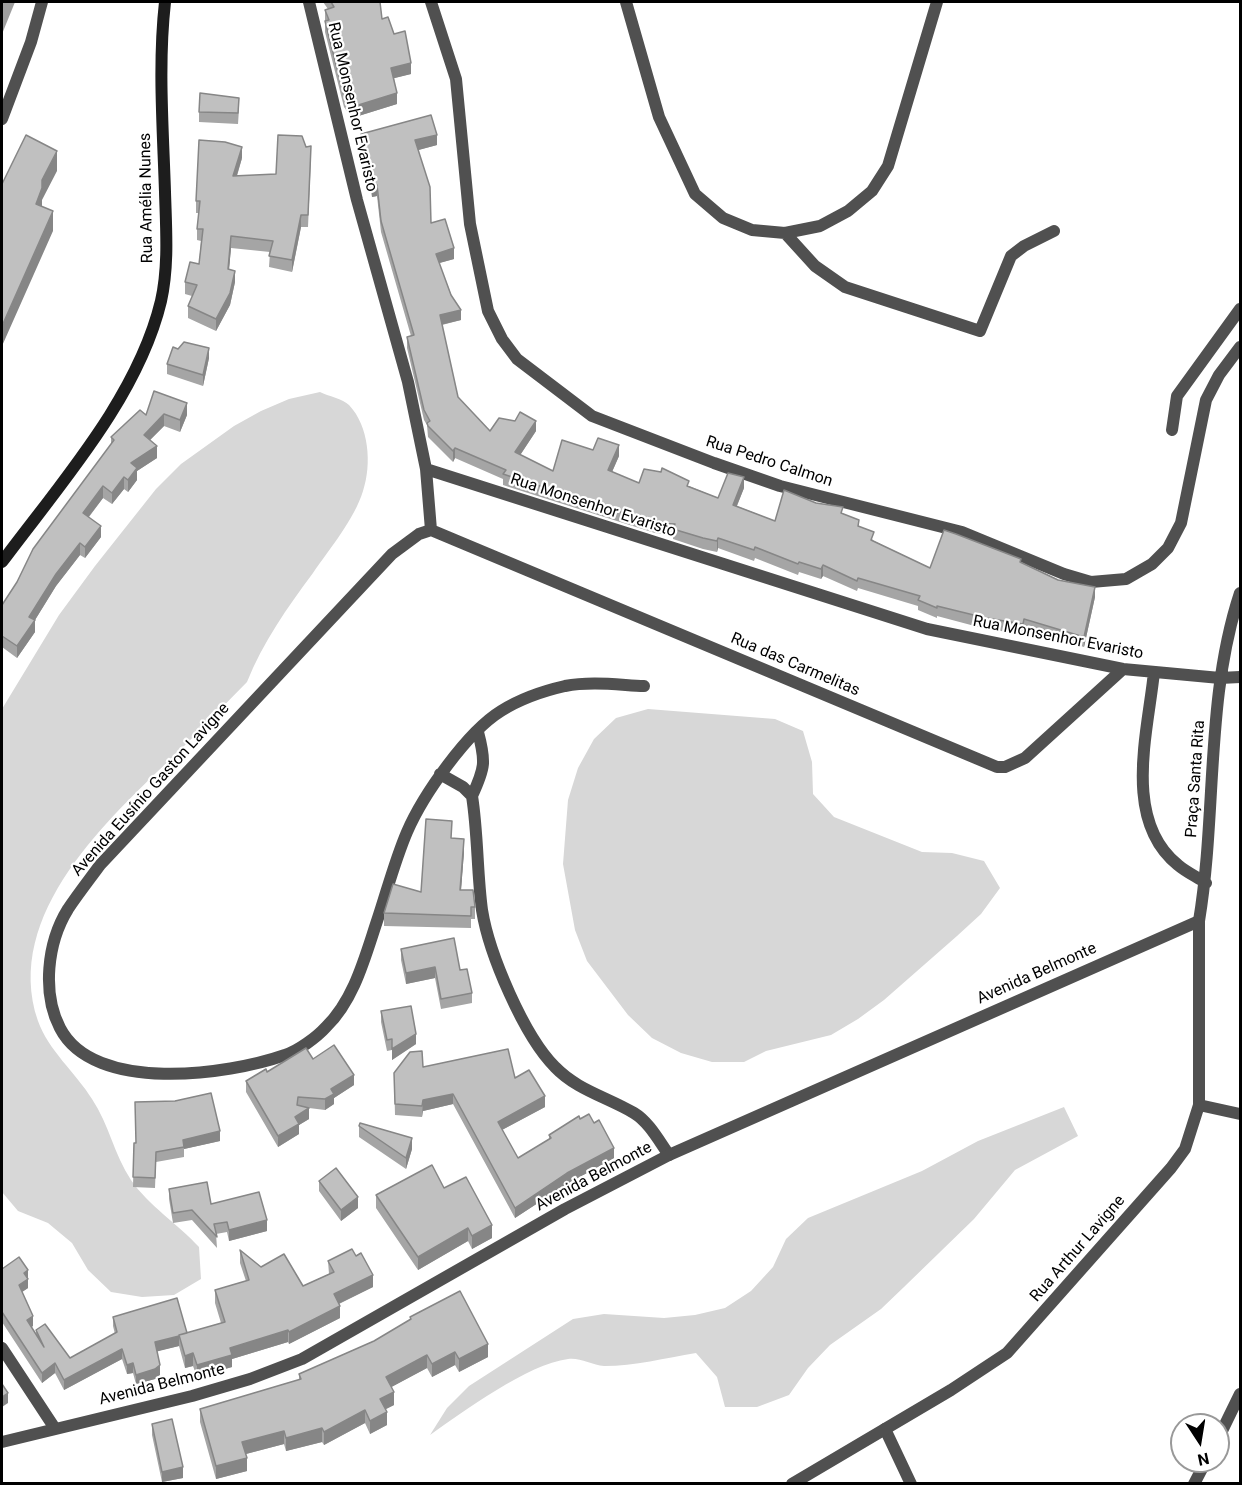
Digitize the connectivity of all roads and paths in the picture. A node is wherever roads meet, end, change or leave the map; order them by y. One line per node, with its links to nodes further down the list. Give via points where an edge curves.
1 (42, 2): 7 (street)
2 (165, 2): 15 (main road, Rua Amélia Nunes, via 162,107 167,250 161,300 144,352 97,434)
3 (309, 2): 13 (street, Rua Monsenhor Evaristo, via 357,200 408,382)
4 (432, 2): 11 (street, Rua Pedro Calmon, via 458,90 470,224 488,311 517,359 592,416 780,486 962,532 1064,574 1091,582 1126,579 1152,564 1167,548 1180,523 1206,400)
5 (626, 2): 9 (street, via 659,117 695,194 723,218 752,230)
6 (938, 2): 9 (street, via 888,165 872,191 848,211 820,226)
7 (2, 120)
8 (1054, 231): 9 (street, via 1011,256 980,330 845,287 814,266)
9 (785, 233)
10 (1240, 309): 12 (street, via 1178,396)
11 (1240, 347)
12 (1172, 430)
13 (426, 469): 14 (street); 17 (street, Rua Monsenhor Evaristo, via 927,629)
14 (431, 530): 17 (street, Rua das Carmelitas, via 997,767 1025,758); 23 (street, Avenida Eusínio Gaston Lavigne, via 392,554 100,865 66,911 52,949 48,986 55,1017 66,1040 86,1055 128,1071 184,1075 230,1070 288,1054 317,1034 347,999 407,831)
15 (2, 562)
16 (1240, 593): 20 (street, Praça Santa Rita)
17 (1123, 669): 18 (street, Rua Monsenhor Evaristo)
18 (1154, 672): 20 (street, Rua Monsenhor Evaristo); 25 (street, Praça Santa Rita, via 1142,785 1148,821 1163,849 1178,865)
19 (1240, 677): 20 (street, Rua Monsenhor Evaristo)
20 (1220, 678): 25 (street, Praça Santa Rita)
21 (644, 686): 22 (street, Avenida Eusínio Gaston Lavigne, via 567,686 518,702 499,712)
22 (478, 732): 23 (street, Avenida Eusínio Gaston Lavigne); 24 (street, via 484,770)
23 (440, 774): 24 (street)
24 (472, 796): 29 (street, via 482,911 497,964 521,1013 554,1067 576,1085 635,1114)
25 (1206, 883): 26 (street, Praça Santa Rita)
26 (1199, 921): 27 (street, Rua Arthur Lavigne); 29 (street, Avenida Belmonte)
27 (1199, 1105): 28 (street); 34 (street, Rua Arthur Lavigne, via 1185,1149 1171,1168 1007,1353)
28 (1240, 1114)
29 (669, 1155): 33 (street, Avenida Belmonte, via 565,1209 302,1359 192,1396)
30 (2, 1348): 33 (street)
31 (1240, 1394): 32 (street)
32 (1230, 1414)
33 (54, 1428): 35 (street, Avenida Belmonte)
34 (885, 1429): 36 (street, Rua Arthur Lavigne); 37 (street)
35 (2, 1442)
36 (792, 1484)
37 (911, 1484)

